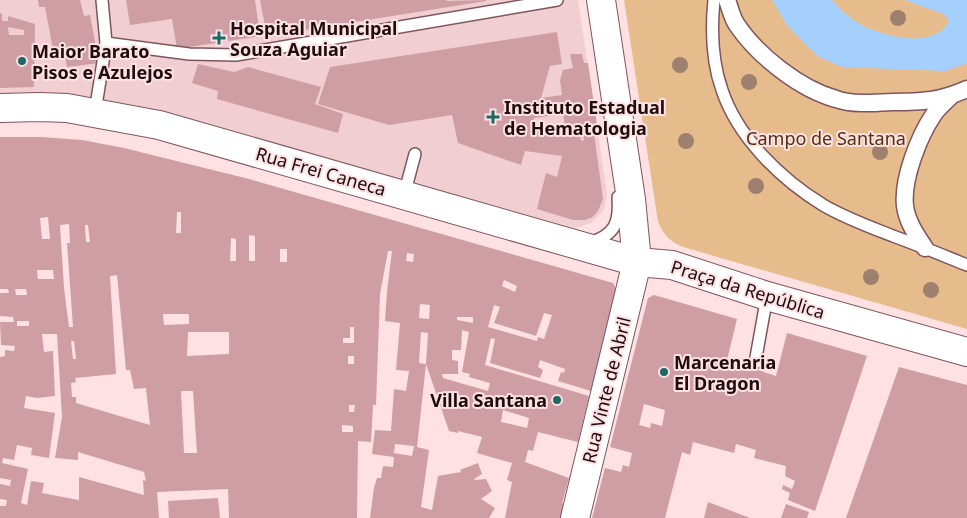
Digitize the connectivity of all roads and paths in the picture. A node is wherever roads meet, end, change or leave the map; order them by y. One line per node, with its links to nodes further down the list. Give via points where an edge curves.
1 (102, 0): 6 (lane)
2 (557, 0): 6 (lane, via 236,54 190,54)
3 (602, 0): 16 (main road)
4 (714, 0): 15 (lane, via 712,32 722,91 750,140 773,166 824,206)
5 (727, 0): 8 (street, via 736,24 754,46 777,67 813,90 837,100 863,103 923,102)
6 (106, 43): 10 (lane)
7 (967, 89): 8 (street)
8 (950, 97): 15 (street, via 934,114 923,134 907,179 905,206 912,228)
9 (0, 108): 10 (main road, Rua Frei Caneca, via 40,107)
10 (95, 112): 13 (main road, Rua Frei Caneca, via 159,125)
11 (415, 154): 13 (lane)
12 (617, 189): 14 (lane, via 618,221 614,228 600,240)
13 (404, 195): 14 (main road, Rua Frei Caneca)
14 (580, 245): 16 (main road, Rua Frei Caneca)
15 (926, 248): 17 (lane)
16 (637, 262): 18 (main road, Praça da República, via 672,265); 21 (main road, Rua Vinte de Abril)
17 (967, 265)
18 (767, 296): 19 (main road, Praça da República); 20 (lane)
19 (967, 352)
20 (756, 363)
21 (575, 518)

